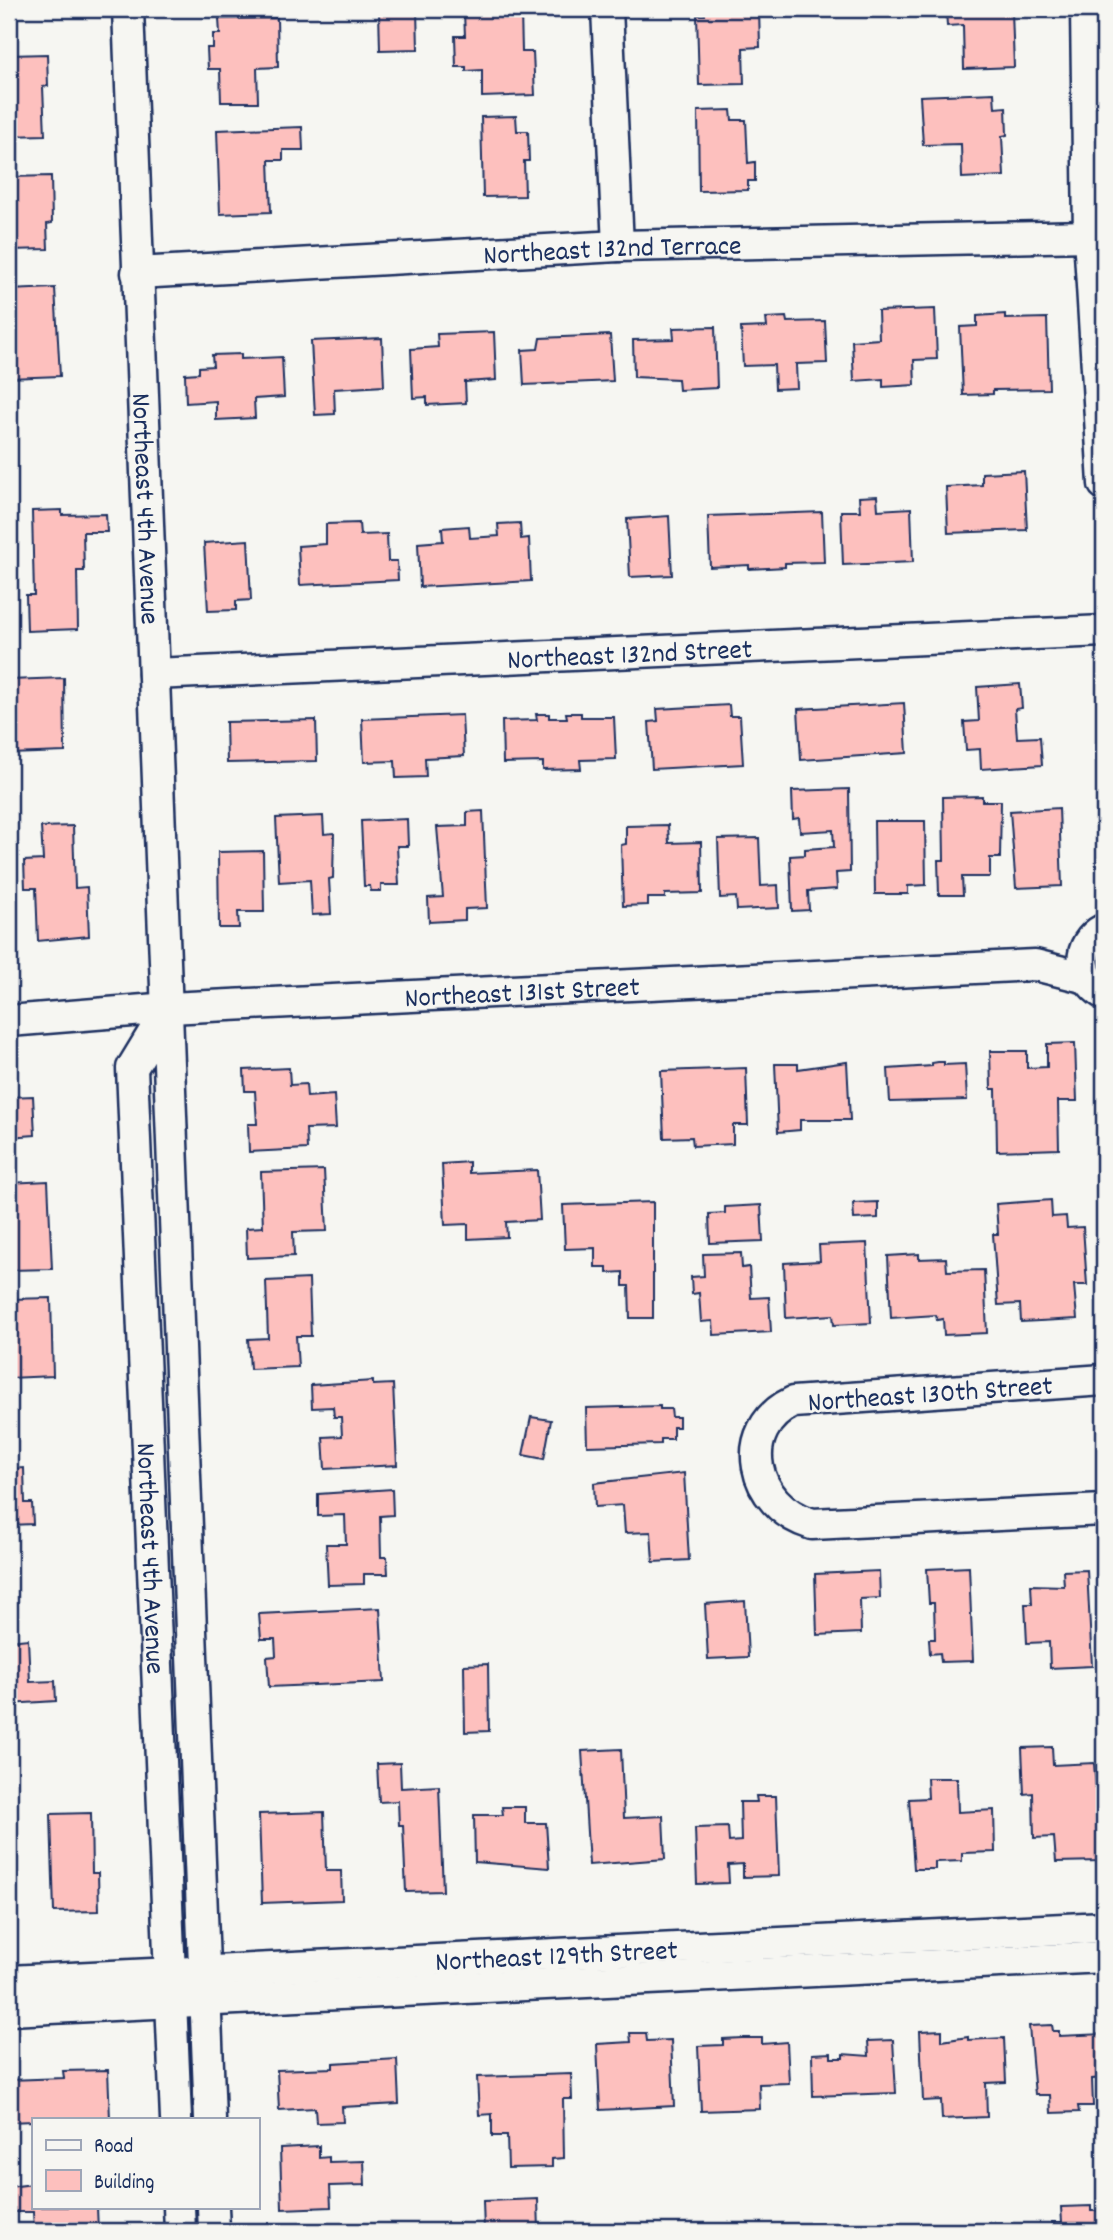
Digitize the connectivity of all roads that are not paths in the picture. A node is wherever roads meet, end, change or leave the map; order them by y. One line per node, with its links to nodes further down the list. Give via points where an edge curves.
1 (128, 9): 6 (street, Northeast 4th Avenue)
2 (607, 9): 5 (street)
3 (1086, 9): 4 (street)
4 (1089, 236): 5 (street, Northeast 132nd Terrace); 7 (street)
5 (618, 246): 6 (street, Northeast 132nd Terrace)
6 (137, 273): 10 (street, Northeast 4th Avenue)
7 (1099, 310): 8 (street)
8 (1104, 484)
9 (1104, 631): 10 (street, Northeast 132nd Street)
10 (154, 674): 14 (street, Northeast 4th Avenue)
11 (1099, 931): 12 (street, Northeast 131st Street); 13 (street, via 1083,966)
12 (1035, 965): 13 (street, Northeast 131st Street); 14 (street, Northeast 131st Street)
13 (1100, 990)
14 (169, 1008): 15 (street, Northeast 131st Street); 20 (street, Northeast 4th Avenue, via 132,1068); 22 (street, Northeast 4th Avenue)
15 (9, 1021)
16 (1104, 1380): 17 (street, Northeast 130th Street, via 793,1402 767,1419 759,1451 761,1483 768,1497 795,1519 812,1524)
17 (1104, 1510)
18 (1104, 1927): 22 (street, Northeast 129th Street)
19 (1104, 1957): 22 (street, Northeast 129th Street)
20 (171, 1973): 21 (street, Northeast 129th Street); 22 (street, Northeast 129th Street); 23 (street, Northeast 4th Avenue)
21 (9, 1981)
22 (205, 1986): 23 (street, Northeast 129th Street); 26 (street, Northeast 4th Avenue)
23 (172, 2003): 24 (street, Northeast 129th Street); 25 (street, Northeast 4th Avenue)
24 (9, 2010)
25 (176, 2118)
26 (210, 2118)
27 (179, 2208): 29 (street)
28 (213, 2208): 30 (street)
29 (180, 2231)
30 (214, 2231)

